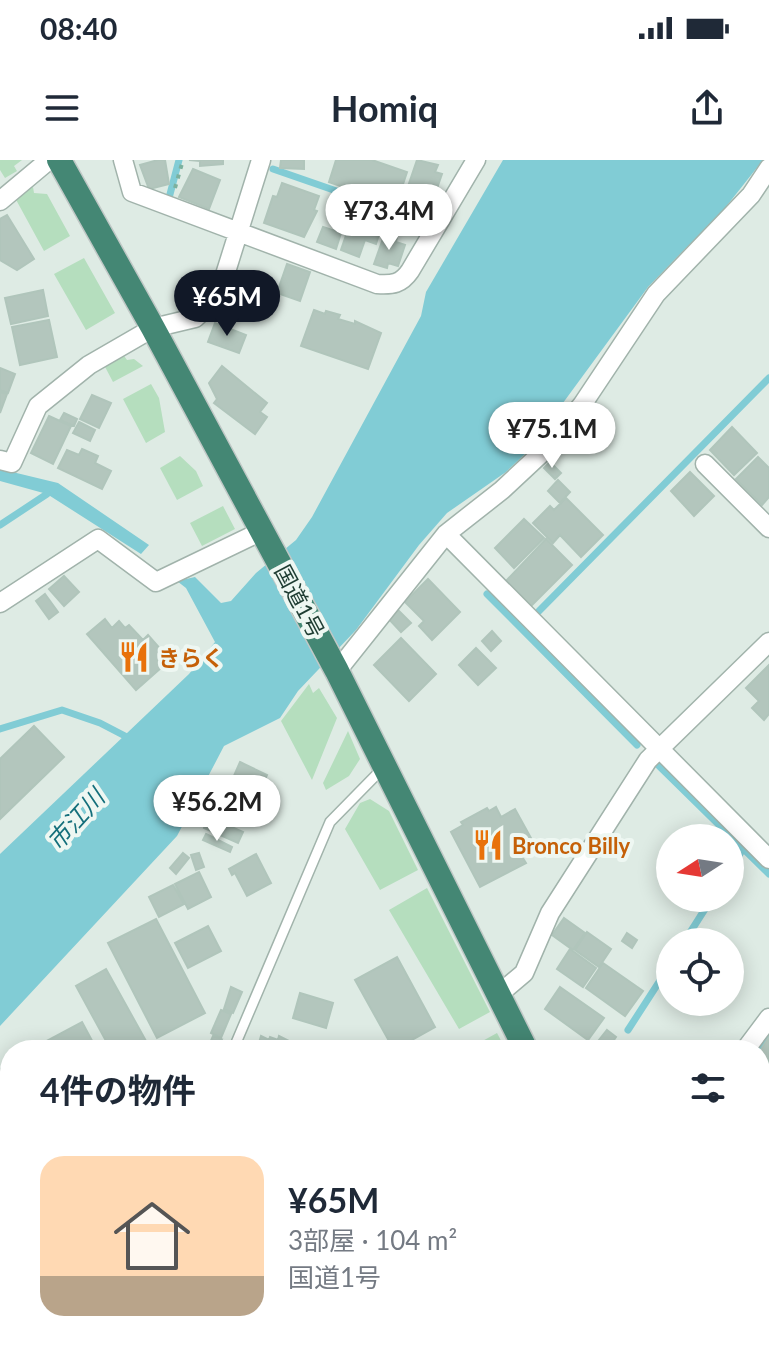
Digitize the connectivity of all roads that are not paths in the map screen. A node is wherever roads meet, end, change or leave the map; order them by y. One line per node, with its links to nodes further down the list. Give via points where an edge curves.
1 (49, 160): 7 (street)
2 (59, 160): 9 (highway, 国道1号)
3 (123, 160): 8 (street, via 132,192)
4 (261, 160): 8 (street)
5 (475, 160): 8 (street, via 398,284 377,284)
6 (769, 168): 13 (street, via 751,195 656,294 546,449)
7 (0, 201)
8 (238, 230): 9 (street, via 218,297 195,318)
9 (153, 328): 10 (street, via 89,365 38,406 12,463); 14 (highway, 国道1号)
10 (0, 460)
11 (705, 464): 12 (street)
12 (769, 528)
13 (446, 534): 17 (street); 18 (street)
14 (267, 539): 15 (street, via 156,582 98,539); 17 (highway, 国道1号)
15 (0, 603)
16 (769, 642): 18 (street)
17 (337, 671): 19 (highway, 国道1号)
18 (661, 749): 20 (street); 21 (street, via 648,760 550,913 524,973)
19 (385, 767): 21 (highway, 国道1号); 23 (lane, via 330,822)
20 (769, 859)
21 (498, 995): 24 (highway, 国道1号)
22 (769, 1018): 25 (street)
23 (237, 1040)
24 (521, 1040)
25 (752, 1040)

